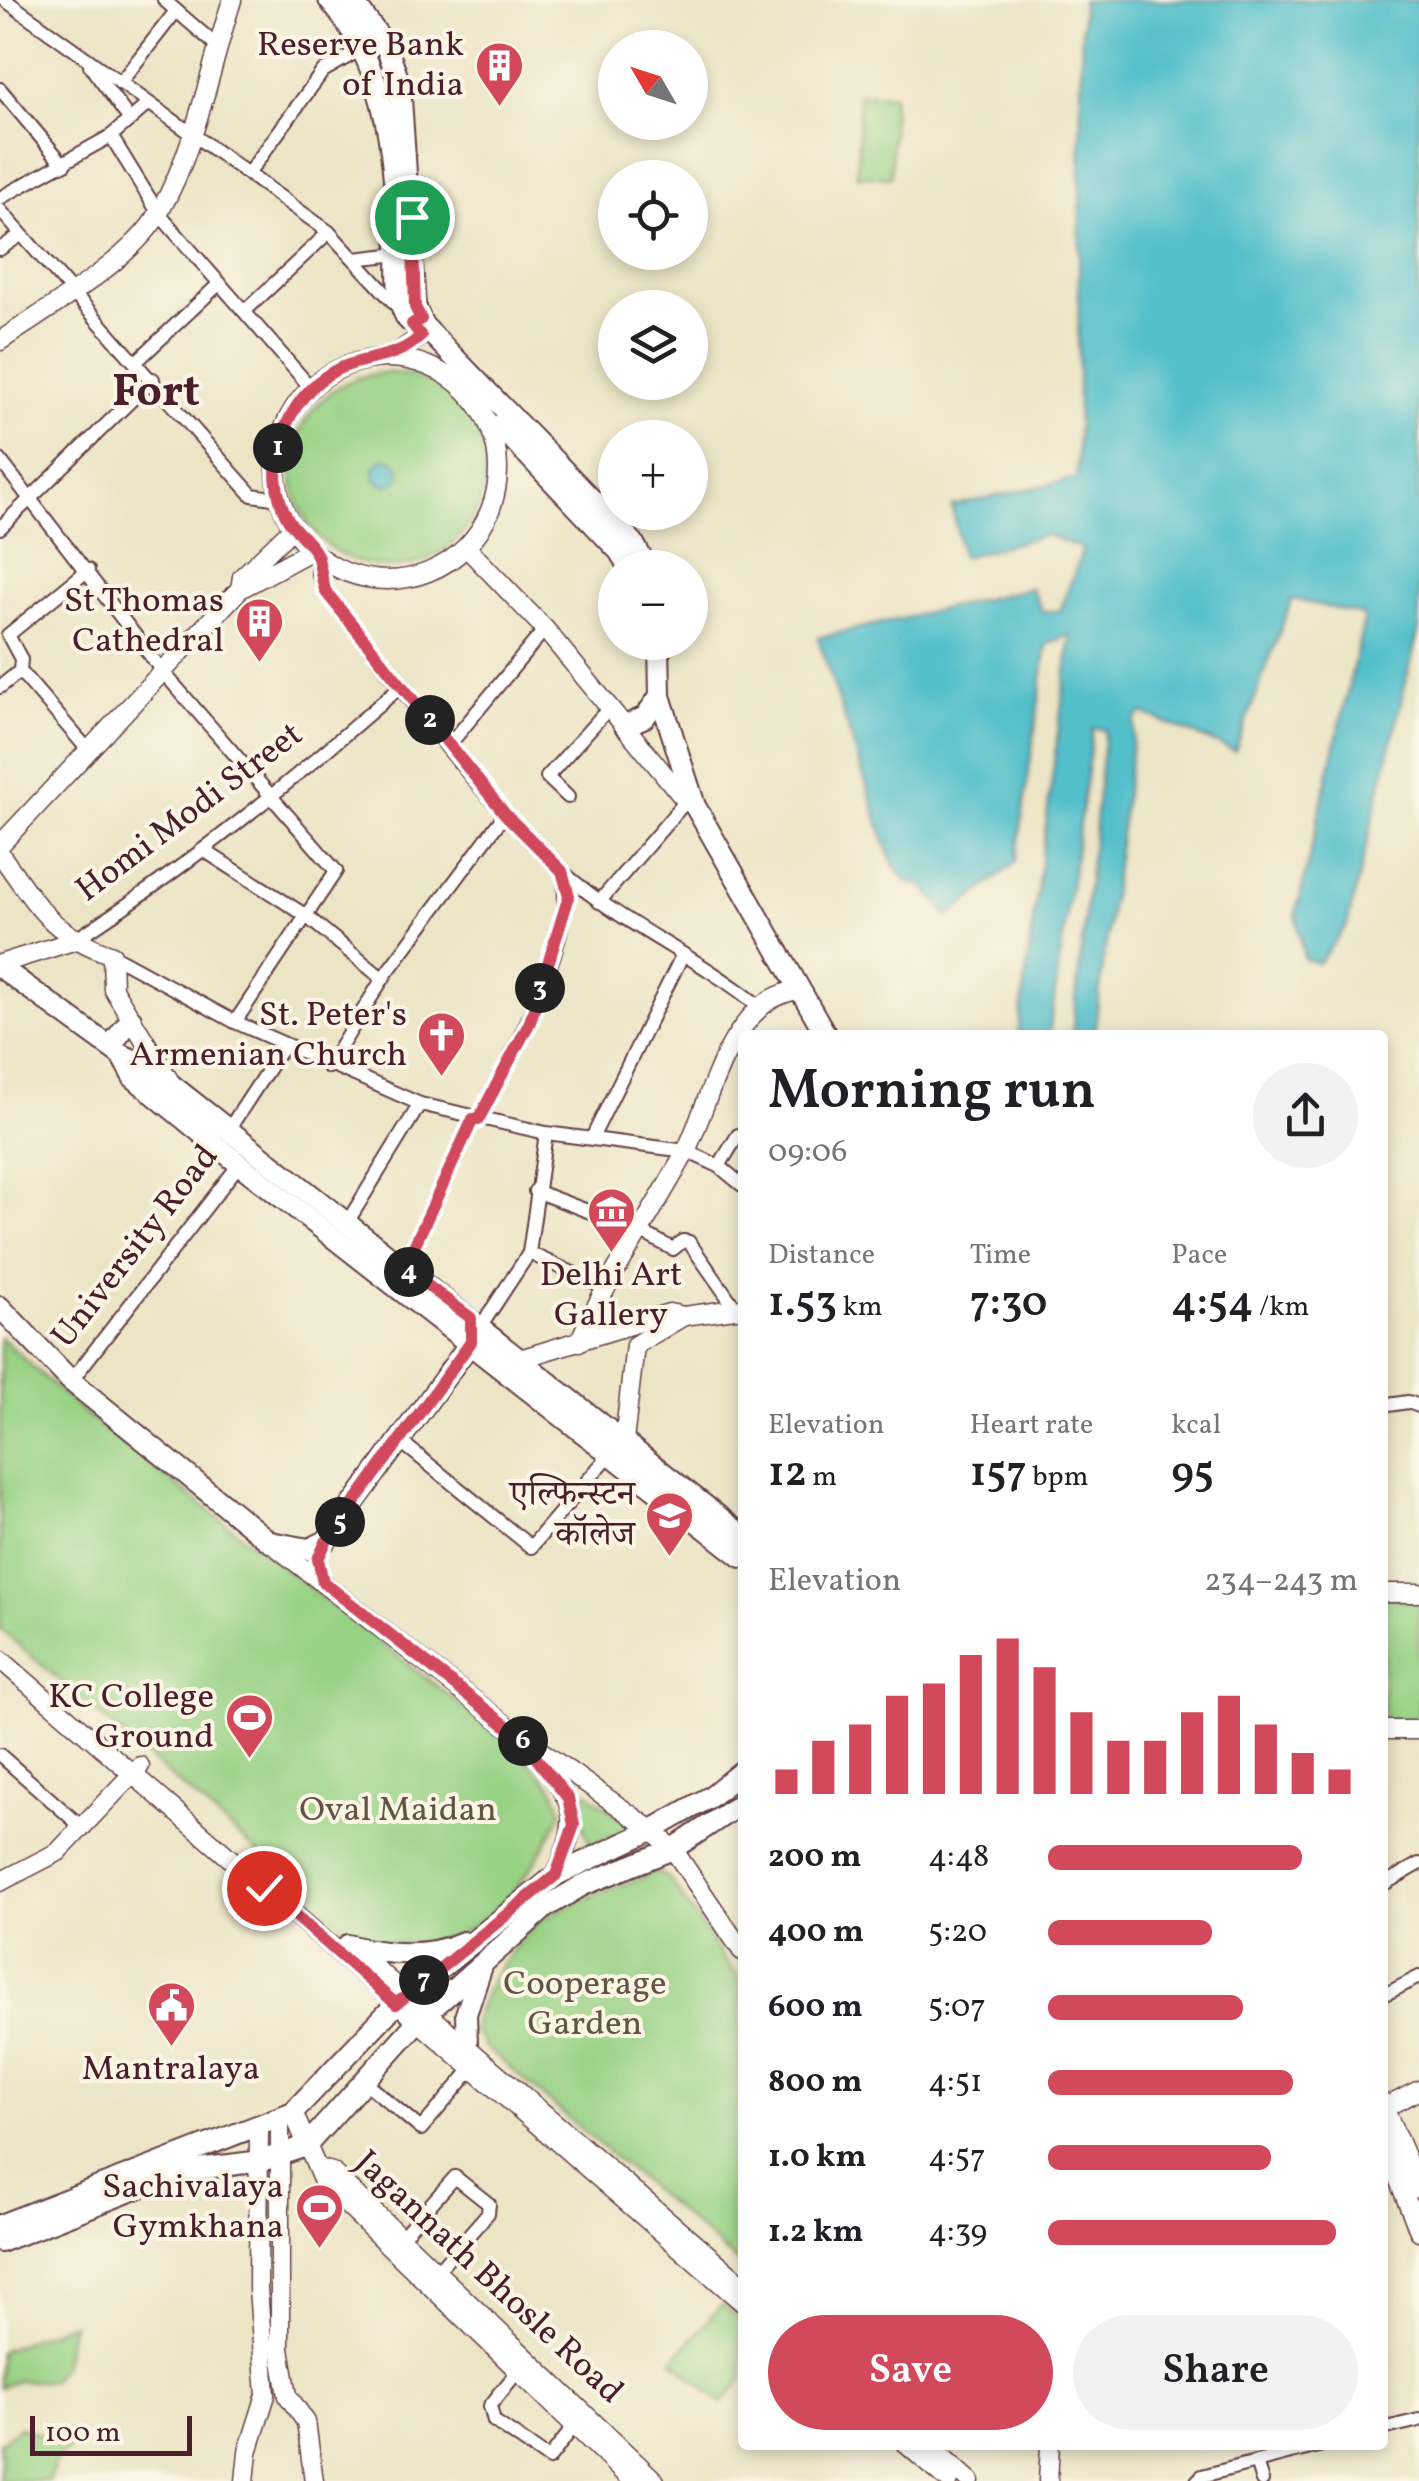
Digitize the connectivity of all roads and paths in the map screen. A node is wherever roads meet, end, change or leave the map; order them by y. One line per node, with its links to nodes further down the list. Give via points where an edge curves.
1 (232, 0): 6 (street)
2 (329, 0): 7 (main road)
3 (352, 0): 28 (main road, via 386,46 400,84)
4 (6, 4): 8 (street)
5 (172, 4): 6 (street); 9 (street)
6 (217, 46): 13 (street)
7 (363, 48): 16 (street, via 323,71); 23 (main road, via 387,120)
8 (89, 64): 9 (street); 12 (street)
9 (120, 83): 11 (street)
10 (0, 89): 15 (street)
11 (148, 104): 12 (street); 13 (street)
12 (130, 120): 14 (street)
13 (192, 134): 16 (street); 19 (street)
14 (111, 136): 15 (street); 19 (street)
15 (64, 164): 17 (street)
16 (248, 174): 20 (street)
17 (0, 198)
18 (0, 210): 21 (street)
19 (159, 214): 25 (street); 26 (street)
20 (329, 232): 24 (street); 27 (street)
21 (19, 236): 22 (street); 26 (street)
22 (0, 249)
23 (398, 254): 24 (street); 28 (main road)
24 (355, 259): 28 (street)
25 (220, 283): 27 (street); 31 (street)
26 (74, 291): 29 (street); 31 (street)
27 (245, 312): 33 (street)
28 (414, 323): 30 (street); 34 (main road, via 448,355)
29 (0, 341)
30 (392, 357): 33 (street, via 362,360); 34 (street, via 448,374)
31 (136, 362): 32 (street)
32 (153, 380): 36 (street, via 252,495); 37 (street)
33 (311, 388): 36 (street, via 290,417 278,451)
34 (505, 435): 40 (street, via 486,520); 41 (main road); 42 (main road)
35 (0, 460): 37 (street)
36 (280, 498): 38 (street)
37 (33, 499): 39 (street); 44 (street)
38 (294, 527): 43 (street); 45 (street, via 242,576)
39 (0, 528)
40 (461, 545): 43 (street, via 445,564 393,580 354,574); 46 (street)
41 (618, 550)
42 (637, 550)
43 (315, 553): 45 (street); 50 (street, via 326,592)
44 (88, 570): 48 (street, via 8,635); 49 (street)
45 (240, 590): 49 (street)
46 (545, 629): 53 (street); 55 (street)
47 (659, 660): 52 (main road)
48 (20, 671): 51 (street); 56 (street)
49 (164, 673): 56 (street); 57 (street)
50 (402, 685): 55 (street); 57 (street, Homi Modi Street)
51 (0, 687)
52 (660, 696): 54 (main road, via 645,717); 59 (main road)
53 (609, 708): 54 (street); 58 (street, via 548,776)
54 (624, 726): 59 (street)
55 (450, 744): 60 (street)
56 (89, 751): 61 (street)
57 (274, 798): 62 (street, Homi Modi Street); 66 (street, via 336,871)
58 (568, 798)
59 (690, 803): 65 (street); 72 (main road)
60 (505, 814): 64 (street); 71 (street)
61 (0, 845)
62 (205, 850): 66 (street); 67 (street, Homi Modi Street)
63 (0, 854): 67 (street, via 48,919)
64 (562, 871): 65 (street); 85 (street, via 569,896 530,1022)
65 (600, 902): 69 (street)
66 (305, 915): 71 (street); 75 (street)
67 (73, 940): 68 (street); 70 (street, Homi Modi Street)
68 (112, 955): 74 (street, via 113,990); 75 (street)
69 (682, 956): 73 (street); 89 (street)
70 (0, 966): 80 (main road)
71 (383, 979): 81 (street)
72 (796, 990): 73 (street); 77 (main road)
73 (760, 1007): 76 (street)
74 (131, 1019): 80 (main road); 82 (street)
75 (234, 1022): 79 (street)
76 (746, 1030)
77 (823, 1030)
78 (738, 1042): 90 (street)
79 (284, 1044): 81 (street); 86 (street)
80 (115, 1051): 82 (main road); 84 (main road, via 133,1076)
81 (328, 1066): 83 (street)
82 (172, 1085): 84 (main road)
83 (420, 1104): 85 (street); 95 (street)
84 (199, 1120): 86 (main road); 91 (main road)
85 (476, 1120): 87 (street); 98 (street)
86 (227, 1132): 91 (main road)
87 (546, 1133): 89 (street); 94 (street)
88 (738, 1135): 92 (street)
89 (592, 1138): 90 (street)
90 (686, 1150): 92 (street); 96 (street)
91 (244, 1157): 95 (main road); 105 (main road); 109 (street, University Road)
92 (718, 1166): 93 (street)
93 (738, 1182)
94 (535, 1191): 96 (street); 97 (street)
95 (346, 1226): 98 (main road)
96 (640, 1231): 99 (street); 100 (street, via 673,1248 689,1242)
97 (528, 1253): 99 (street); 105 (street)
98 (404, 1268): 105 (main road)
99 (603, 1287): 106 (street)
100 (738, 1306)
101 (0, 1307): 109 (main road)
102 (738, 1309): 103 (street)
103 (684, 1316): 104 (street, via 671,1312); 107 (street)
104 (630, 1322): 106 (street); 107 (street)
105 (474, 1329): 108 (main road); 112 (main road)
106 (579, 1342): 108 (street)
107 (636, 1345): 113 (street)
108 (503, 1355): 113 (main road)
109 (71, 1381): 115 (main road)
110 (1388, 1405): 111 (street)
111 (1419, 1406)
112 (400, 1440): 113 (street, via 531,1547); 116 (main road)
113 (618, 1447): 114 (main road); 117 (main road)
114 (738, 1532)
115 (270, 1542): 116 (main road, via 308,1550); 118 (street)
116 (326, 1542): 118 (street, via 318,1559)
117 (738, 1552)
118 (323, 1582): 127 (street)
119 (1388, 1582): 120 (street)
120 (1419, 1582)
121 (1388, 1592): 122 (street)
122 (1419, 1593)
123 (0, 1643): 129 (street)
124 (0, 1658): 129 (street)
125 (1388, 1730): 126 (street)
126 (1419, 1730)
127 (517, 1734): 133 (street); 136 (street, via 568,1798 574,1825)
128 (0, 1755): 132 (street)
129 (136, 1770): 132 (street); 140 (street); 145 (street)
130 (738, 1774): 133 (main road)
131 (738, 1807): 134 (main road)
132 (84, 1829): 137 (street, via 58,1852)
133 (652, 1830): 134 (street); 136 (main road)
134 (673, 1850): 141 (street); 142 (main road, via 546,1907)
135 (1419, 1864): 138 (street)
136 (556, 1875): 139 (main road)
137 (0, 1882)
138 (1388, 1882)
139 (475, 1937): 140 (main road, via 447,1950 412,1954); 145 (main road)
140 (348, 1945): 145 (street)
141 (738, 1945)
142 (483, 1964): 146 (main road); 147 (main road, via 466,2014)
143 (1419, 1977): 144 (street)
144 (1388, 1993)
145 (402, 1999): 146 (street); 154 (main road, via 319,2090)
146 (423, 2017): 147 (street); 148 (street); 149 (main road)
147 (467, 2044): 166 (street)
148 (472, 2068): 149 (street, via 421,2129); 167 (street)
149 (364, 2082): 157 (main road)
150 (1419, 2090): 152 (street)
151 (1419, 2101): 153 (street)
152 (1388, 2109)
153 (1388, 2110)
154 (286, 2115): 156 (main road); 157 (street, Jagannath Bhosle Road); 159 (street)
155 (1388, 2118): 160 (street)
156 (259, 2128): 159 (street); 162 (main road)
157 (306, 2146): 159 (main road); 164 (street, Jagannath Bhosle Road, via 318,2168 332,2172)
158 (1388, 2153): 161 (street)
159 (271, 2159): 163 (main road, via 182,2171); 169 (street, via 258,2289); 170 (street, via 276,2300)
160 (1419, 2190)
161 (1417, 2221)
162 (0, 2225)
163 (0, 2242)
164 (397, 2242): 165 (street, Jagannath Bhosle Road); 165 (street, via 455,2177 480,2195 488,2212)
165 (433, 2276): 168 (street, Jagannath Bhosle Road)
166 (738, 2281)
167 (738, 2299)
168 (524, 2364): 171 (street, Jagannath Bhosle Road); 171 (street, via 490,2406 494,2421 549,2459)
169 (266, 2395): 170 (street); 179 (street)
170 (288, 2396): 180 (street, via 306,2422)
171 (580, 2419): 181 (street); 182 (street, Jagannath Bhosle Road)
172 (1419, 2420): 173 (street)
173 (1388, 2428)
174 (913, 2450): 183 (street)
175 (935, 2450): 184 (street)
176 (1050, 2450): 185 (street)
177 (1303, 2450): 178 (street)
178 (1256, 2462): 186 (street); 187 (street)
179 (244, 2479)
180 (314, 2481)
181 (632, 2481)
182 (655, 2481)
183 (949, 2481)
184 (970, 2481)
185 (1048, 2481)
186 (1197, 2481)
187 (1262, 2481)

